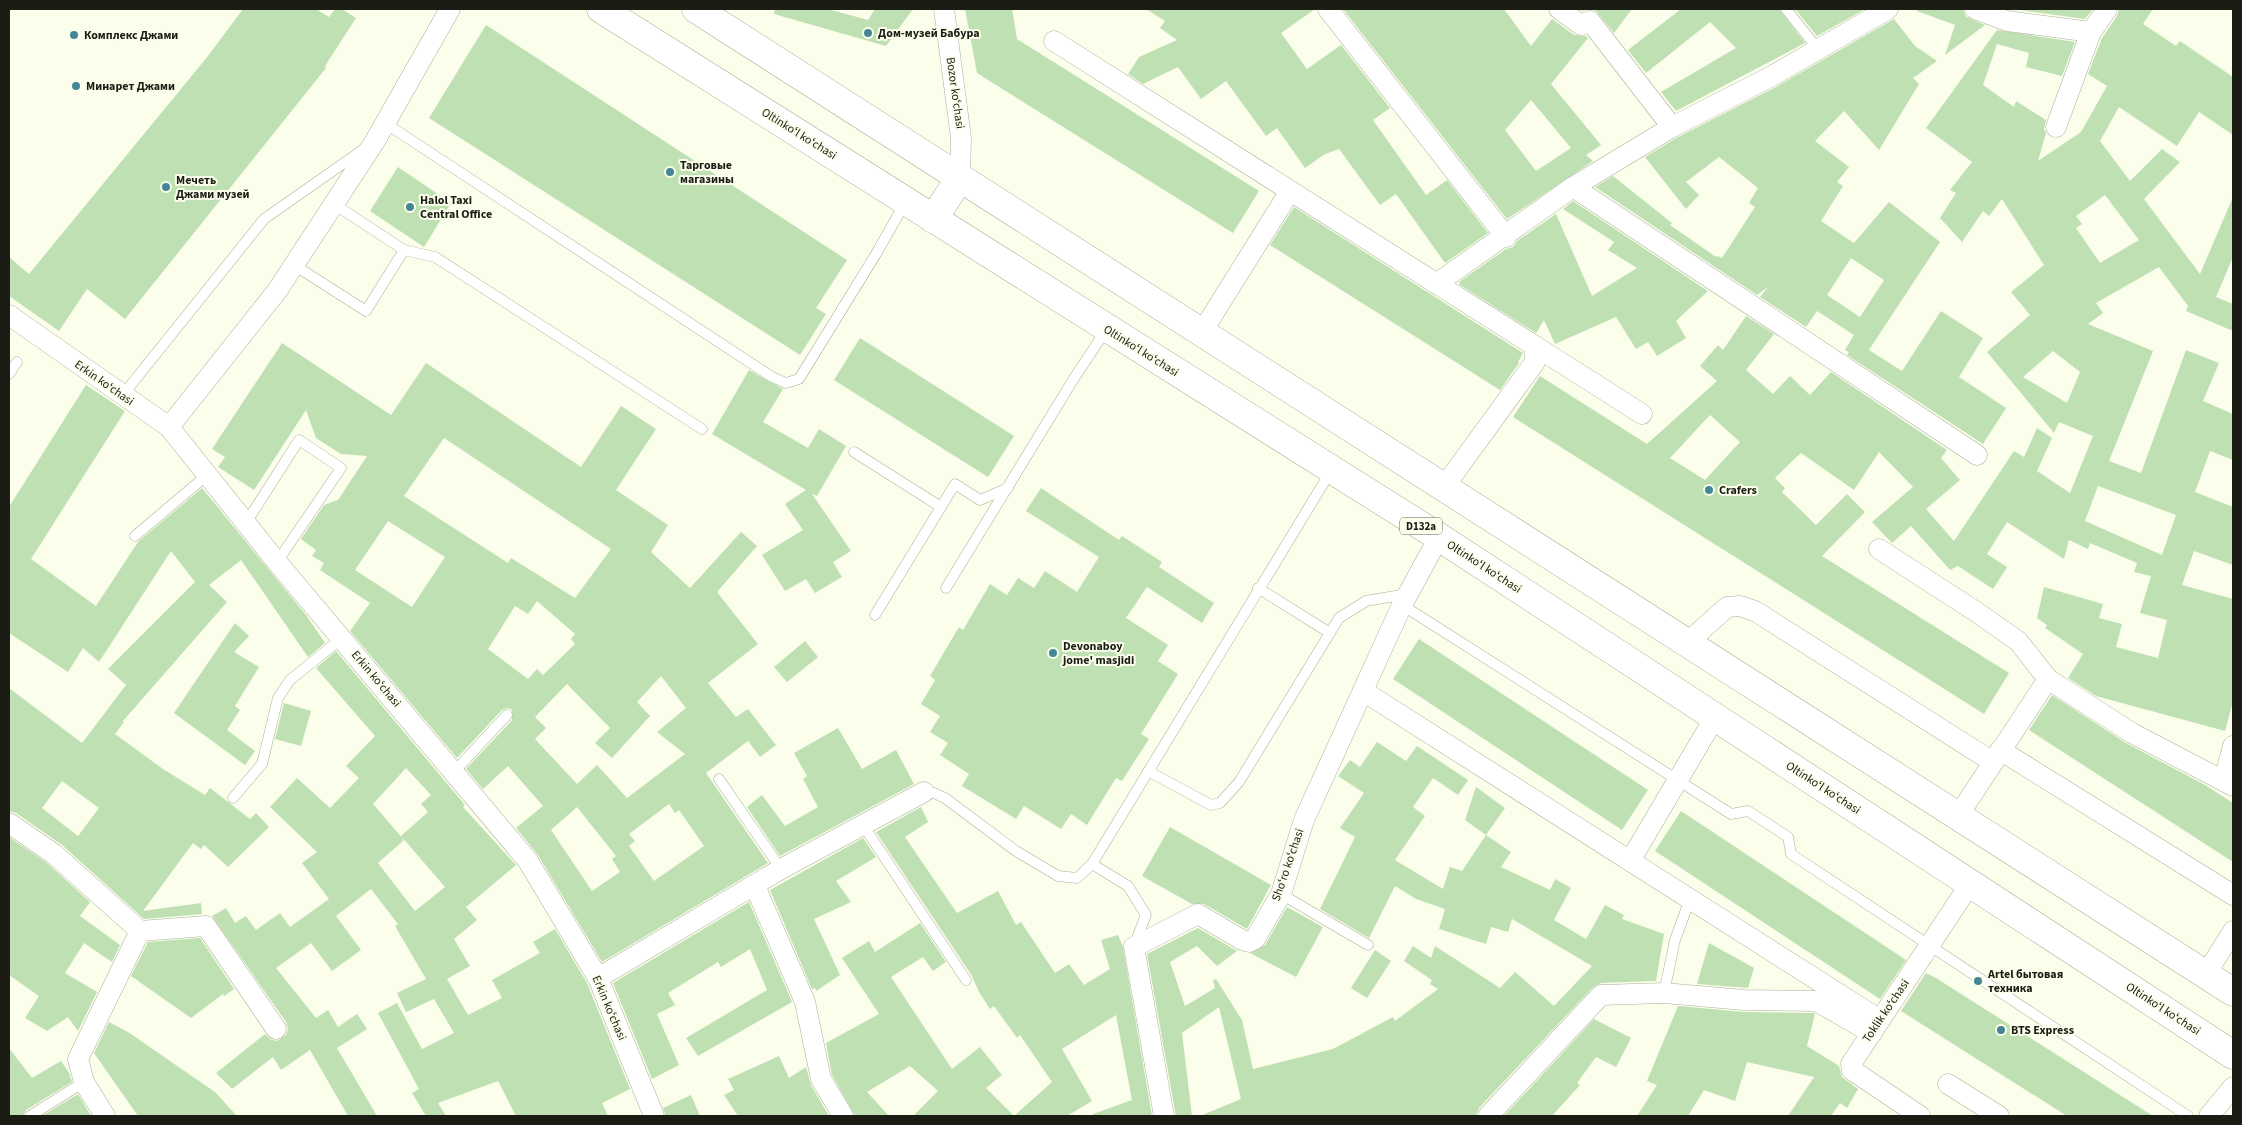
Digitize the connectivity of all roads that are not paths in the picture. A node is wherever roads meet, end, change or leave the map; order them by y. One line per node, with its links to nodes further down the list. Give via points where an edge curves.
1 (450, 9): 15 (street)
2 (601, 9): 22 (main road, Oltinkoʻl koʻchasi / D132a)
3 (696, 9): 19 (main road)
4 (944, 9): 19 (street, Bozor koʻchasi, via 961,138)
5 (1328, 9): 25 (street)
6 (1559, 9): 11 (street, via 1581,25)
7 (1786, 9): 14 (lane)
8 (1888, 9): 14 (street)
9 (1975, 9): 12 (street, via 2007,21)
10 (2107, 9): 12 (street)
11 (1594, 15): 16 (street)
12 (2091, 32): 17 (street)
13 (1054, 41): 21 (street)
14 (1818, 48): 16 (street, via 1770,77)
15 (385, 123): 18 (street); 22 (lane, via 772,377 786,383 799,379)
16 (1672, 127): 20 (street)
17 (2056, 127)
18 (374, 141): 23 (street); 35 (lane, via 264,219)
19 (960, 178): 24 (main road); 31 (main road)
20 (1573, 188): 25 (street); 40 (street)
21 (1290, 191): 28 (street); 31 (street)
22 (905, 202): 24 (main road, Oltinkoʻl koʻchasi / D132a)
23 (334, 204): 26 (lane); 27 (street)
24 (933, 219): 30 (main road, Oltinkoʻl koʻchasi / D132a)
25 (1506, 237): 28 (street)
26 (404, 250): 27 (lane, via 366,311); 38 (lane, via 435,257)
27 (294, 265): 37 (street)
28 (1436, 284): 32 (street)
29 (9, 315): 35 (street, Erkin koʻchasi)
30 (1107, 329): 41 (main road, Oltinkoʻl koʻchasi / D132a); 43 (lane)
31 (1202, 332): 44 (main road)
32 (1535, 346): 36 (street); 44 (street, via 1535,362)
33 (17, 362): 34 (lane)
34 (9, 374)
35 (122, 396): 37 (street, Erkin koʻchasi)
36 (1642, 414)
37 (169, 427): 42 (street, Erkin koʻchasi)
38 (702, 429)
39 (854, 452): 45 (lane)
40 (1976, 455)
41 (1332, 470): 48 (main road, Oltinkoʻl koʻchasi / D132a); 52 (lane)
42 (207, 475): 46 (street, Erkin koʻchasi); 47 (lane)
43 (1008, 488): 45 (lane, via 980,500 955,484); 51 (lane)
44 (1444, 488): 57 (main road)
45 (941, 507): 54 (lane)
46 (246, 523): 50 (street, Erkin koʻchasi); 50 (lane, via 299,440 341,468)
47 (135, 536)
48 (1439, 538): 53 (street, Shoʻro koʻchasi); 61 (main road, Oltinkoʻl koʻchasi / D132a)
49 (1879, 549): 58 (street, via 2018,641)
50 (277, 562): 56 (street, Erkin koʻchasi)
51 (946, 588)
52 (1258, 588): 55 (lane); 64 (lane)
53 (1404, 600): 55 (lane, via 1366,601 1339,618); 59 (street, Shoʻro koʻchasi); 67 (lane)
54 (875, 614)
55 (1330, 633): 64 (lane, via 1239,782 1220,803 1211,804)
56 (342, 638): 65 (street, Erkin koʻchasi); 70 (lane, via 290,680 278,698 262,764)
57 (1687, 643): 63 (street, via 1726,607 1748,608); 71 (main road)
58 (2048, 678): 63 (street); 68 (street, via 2132,734)
59 (1363, 691): 74 (street); 79 (street, Shoʻro koʻchasi, via 1304,820)
60 (507, 715): 65 (lane)
61 (1715, 718): 67 (street); 77 (main road, Oltinkoʻl koʻchasi / D132a)
62 (2233, 746): 68 (street)
63 (1996, 756): 71 (street); 80 (street)
64 (1148, 771): 75 (lane)
65 (454, 772): 88 (street, Erkin koʻchasi, via 528,861)
66 (719, 779): 76 (lane)
67 (1678, 780): 74 (street); 85 (lane, via 1731,814 1748,810 1788,837 1791,854)
68 (2229, 783)
69 (924, 792): 73 (street); 75 (lane, via 945,798 1058,876 1077,878)
70 (233, 798)
71 (1958, 816): 87 (main road)
72 (9, 823): 82 (street, via 54,854)
73 (863, 825): 76 (street); 89 (lane)
74 (1630, 861): 81 (street)
75 (1092, 864): 86 (lane, via 1128,886 1146,915)
76 (781, 869): 78 (street)
77 (1970, 884): 85 (street, Toklik koʻchasi); 94 (main road, Oltinkoʻl koʻchasi / D132a)
78 (754, 886): 88 (street); 101 (street, via 805,1002 820,1079)
79 (1281, 894): 84 (lane); 86 (street, Shoʻro koʻchasi, via 1255,939 1249,942 1198,914)
80 (2233, 895)
81 (1690, 899): 91 (lane, via 1675,940); 92 (street)
82 (140, 931): 93 (street, via 206,926); 95 (street, via 78,1059)
83 (2233, 931): 87 (street)
84 (1368, 945)
85 (1929, 946): 92 (street, Toklik koʻchasi); 106 (lane)
86 (1134, 947): 102 (street)
87 (2206, 974): 90 (main road)
88 (598, 978): 100 (street, Erkin koʻchasi)
89 (966, 980)
90 (2233, 992)
91 (1664, 993): 92 (street, via 1744,1000 1816,1000); 103 (street, via 1601,995)
92 (1876, 1027): 104 (street, Toklik koʻchasi, via 1851,1064 1852,1070)
93 (276, 1029)
94 (2233, 1055)
95 (84, 1082): 98 (lane); 99 (street)
96 (1948, 1084): 105 (street)
97 (2233, 1087): 107 (street)
98 (30, 1116)
99 (105, 1116)
100 (654, 1116)
101 (842, 1116)
102 (1164, 1116)
103 (1488, 1116)
104 (1920, 1116)
105 (1999, 1116)
106 (2188, 1116)
107 (2208, 1116)

